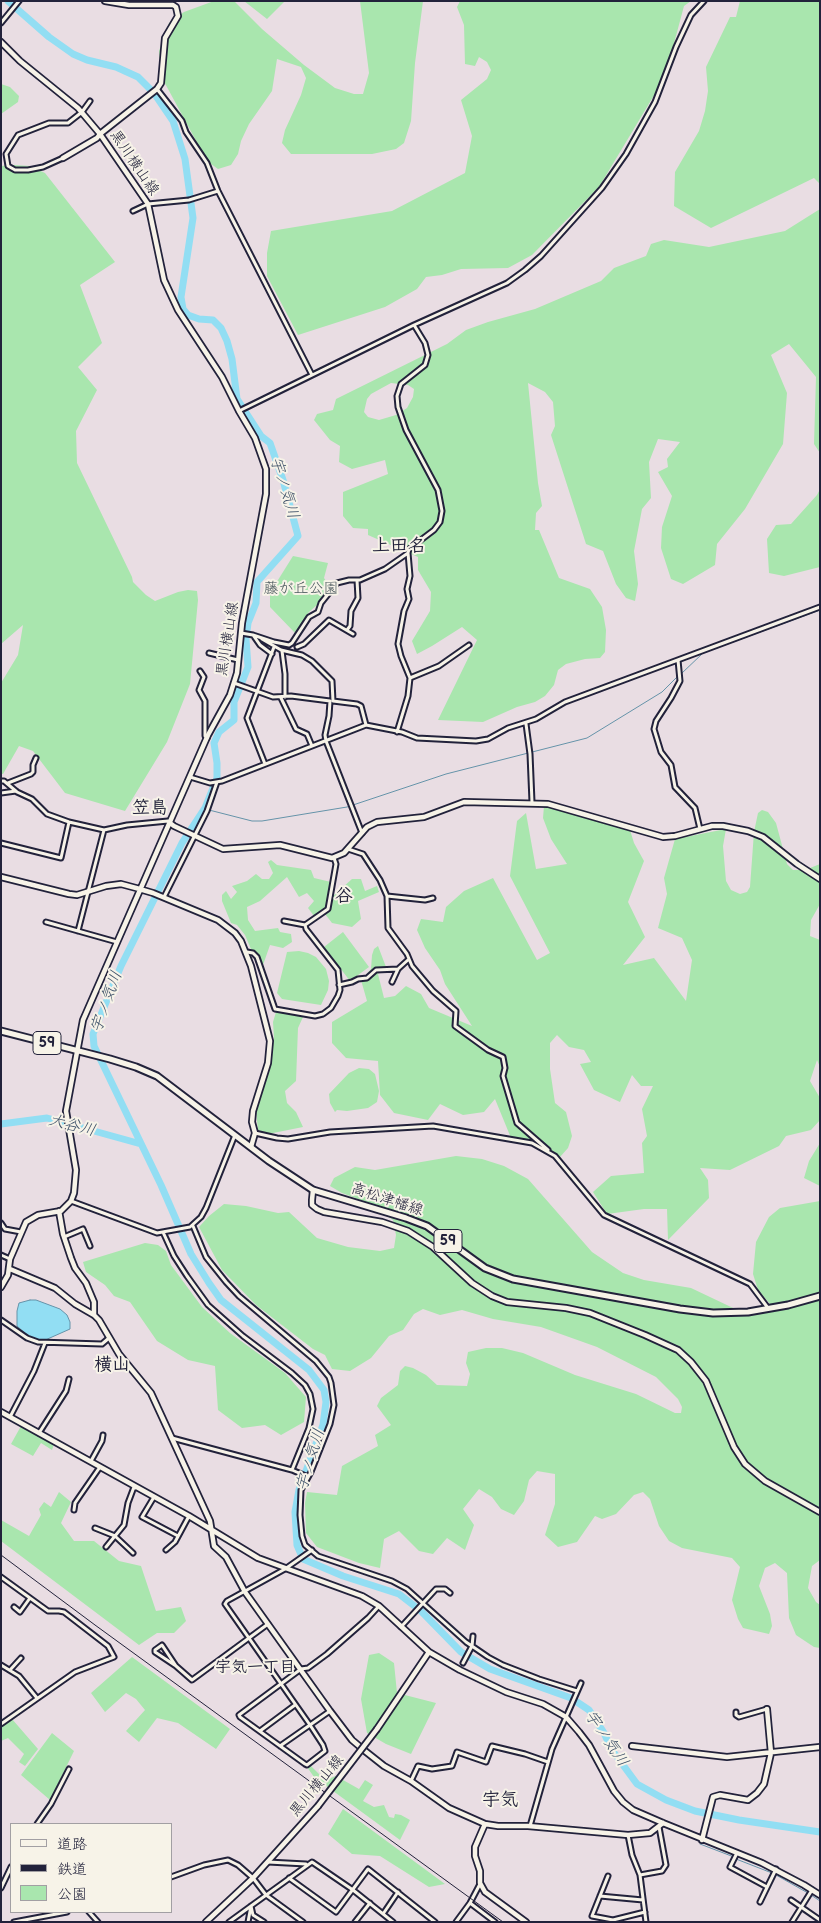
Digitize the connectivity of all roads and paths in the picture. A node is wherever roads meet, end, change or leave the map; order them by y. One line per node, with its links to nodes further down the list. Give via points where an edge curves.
1 (20, 1): 6 (street)
2 (105, 1): 5 (street, via 129,5 173,5)
3 (179, 1): 5 (street)
4 (704, 1): 16 (street, via 691,15 644,122 626,154 596,195 525,270 506,283)
5 (176, 8): 8 (street, via 178,16 165,38 161,83)
6 (1, 23)
7 (1, 42): 10 (street, 黒川横山線)
8 (157, 89): 11 (street); 13 (street, via 182,121 207,163)
9 (90, 101): 10 (street)
10 (82, 112): 11 (street, 黒川横山線); 12 (street, via 68,124 49,123 18,136 6,154 8,166 15,170 44,167)
11 (100, 134): 12 (street); 14 (street, 黒川横山線)
12 (63, 158)
13 (218, 191): 14 (street, via 191,199); 17 (street)
14 (148, 204): 15 (street); 18 (street, 黒川横山線, via 171,296)
15 (134, 211)
16 (414, 325): 17 (street); 19 (street, via 428,355 425,365 401,384 398,407 406,430 433,478 442,511 434,530 409,548)
17 (312, 375): 18 (street)
18 (239, 410): 23 (street, 黒川横山線, via 261,450 266,469 266,494)
19 (408, 553): 20 (street, via 385,569); 38 (street, via 410,576 407,589 410,599 404,611 398,644)
20 (357, 580): 22 (street, via 358,598 350,611 350,626); 27 (street, via 342,581 331,588 318,612 309,617)
21 (820, 607): 36 (street)
22 (346, 630): 24 (street); 30 (street, via 329,620)
23 (242, 634): 25 (street); 35 (street, 黒川横山線)
24 (354, 634)
25 (251, 635): 26 (street); 33 (street)
26 (257, 637): 27 (street); 29 (street)
27 (292, 643): 30 (street)
28 (469, 645): 38 (street, via 439,666)
29 (274, 647): 31 (street); 33 (street)
30 (297, 647): 34 (street)
31 (282, 650): 34 (street); 41 (street)
32 (209, 653): 35 (street)
33 (272, 654): 40 (street)
34 (296, 654): 43 (street, via 312,660 332,681 333,701 361,706)
35 (238, 660): 39 (street, 黒川横山線)
36 (678, 660): 42 (street, via 566,702); 59 (street, via 680,681 654,729 661,752 671,765 675,787 695,808)
37 (200, 671): 45 (street, via 204,677 199,690 205,701)
38 (410, 678): 44 (street)
39 (238, 684): 40 (street); 45 (street, 黒川横山線)
40 (257, 692): 41 (street); 49 (street, via 247,718)
41 (283, 697): 46 (street, via 330,701); 47 (street, via 296,729 307,734)
42 (526, 724): 44 (street, via 476,741 417,738); 56 (street)
43 (366, 725): 44 (street); 46 (street)
44 (398, 732)
45 (207, 738): 50 (street, 黒川横山線)
46 (326, 741): 47 (street); 61 (street)
47 (312, 746): 49 (street)
48 (36, 758): 53 (street, via 31,774)
49 (265, 764): 52 (street)
50 (190, 777): 52 (street); 58 (street, 黒川横山線)
51 (1, 782): 53 (street)
52 (217, 782): 62 (street, via 208,809)
53 (8, 784): 54 (street)
54 (16, 791): 55 (street); 57 (street, via 32,799 47,814)
55 (1, 792)
56 (532, 802): 59 (street, via 663,837); 61 (street, via 464,802 424,817 377,822)
57 (69, 822): 60 (street); 63 (street, via 61,858)
58 (170, 823): 60 (street); 62 (street); 68 (street, 黒川横山線)
59 (700, 829): 67 (street, via 723,826 763,837)
60 (104, 830): 69 (street)
61 (362, 833): 64 (street)
62 (193, 834): 65 (street, via 223,849 280,845); 71 (street)
63 (1, 843)
64 (347, 849): 65 (street); 70 (street, via 363,854)
65 (334, 858): 75 (street, via 336,864 328,909)
66 (1, 876): 69 (street, via 69,894)
67 (820, 878)
68 (141, 889): 69 (street, via 122,884); 71 (street); 77 (street, 黒川横山線)
69 (88, 893): 76 (street)
70 (387, 896): 72 (street); 79 (street, via 388,928)
71 (166, 898): 78 (street, via 218,920 242,941)
72 (433, 898)
73 (46, 922): 76 (street)
74 (284, 922): 75 (street)
75 (305, 926): 82 (street, via 338,970)
76 (78, 931): 77 (street)
77 (117, 942): 84 (street, 黒川横山線, via 83,1020)
78 (247, 952): 82 (street, via 257,957 276,1010 315,1016 323,1014 337,1000); 85 (street, via 270,1041 268,1063 253,1111)
79 (409, 959): 80 (street); 88 (street, via 433,991 456,1011 456,1026 503,1057 506,1068 503,1076 517,1122)
80 (398, 969): 81 (street); 82 (street, via 376,970 367,978)
81 (392, 982)
82 (339, 985)
83 (1, 1031): 84 (main road, 高松津幡線 / 59)
84 (76, 1051): 86 (main road, 高松津幡線 / 59, via 157,1076); 90 (street, 黒川横山線, via 67,1103 76,1170)
85 (255, 1133): 87 (street); 88 (street, via 288,1138 432,1126 532,1143)
86 (235, 1135): 87 (main road, 高松津幡線 / 59); 93 (street, via 206,1208)
87 (251, 1147): 89 (main road, 高松津幡線 / 59)
88 (550, 1152): 103 (street, via 604,1215 750,1284)
89 (314, 1190): 103 (main road, 高松津幡線 / 59, via 427,1226 485,1268 513,1279 680,1310 713,1313); 121 (street, via 312,1205 317,1209 382,1222 408,1231 492,1296 507,1302 590,1313 678,1350 706,1381 734,1447 745,1464 765,1481)
90 (71, 1201): 91 (street); 95 (street, via 157,1233)
91 (59, 1212): 94 (street, via 31,1218); 96 (street)
92 (1, 1223): 94 (street, via 5,1229)
93 (192, 1226): 95 (street); 117 (street, via 206,1257 226,1282 316,1361 328,1377 334,1405 330,1424)
94 (21, 1232): 99 (street)
95 (165, 1232): 116 (street, via 174,1256 208,1305 297,1377 310,1394 313,1409 309,1428)
96 (64, 1237): 97 (street, via 83,1229); 104 (street, via 75,1268 86,1282 94,1302)
97 (90, 1246)
98 (1, 1255): 99 (street)
99 (10, 1259): 100 (street)
100 (10, 1268): 101 (street); 104 (street, via 44,1282)
101 (1, 1287)
102 (820, 1296): 103 (main road, 高松津幡線 / 59)
103 (768, 1309)
104 (94, 1315): 106 (street)
105 (1, 1320): 107 (street, via 32,1341)
106 (109, 1338): 107 (street, via 102,1344); 113 (street, via 151,1393)
107 (45, 1344): 110 (street)
108 (69, 1379): 111 (street, via 66,1391)
109 (1, 1412): 110 (street)
110 (10, 1417): 111 (street)
111 (39, 1433): 114 (street)
112 (103, 1435): 114 (street)
113 (171, 1438): 116 (street); 124 (street, via 210,1521)
114 (90, 1461): 115 (street)
115 (100, 1467): 118 (street); 120 (street)
116 (292, 1470): 117 (street)
117 (308, 1477): 129 (street, via 301,1490 300,1515 305,1545)
118 (138, 1488): 119 (street); 125 (street, via 134,1487 124,1525)
119 (154, 1497): 122 (street); 126 (street, via 142,1517)
120 (74, 1510)
121 (820, 1512)
122 (189, 1516): 124 (street); 126 (street)
123 (95, 1528): 125 (street)
124 (211, 1530): 131 (street, via 258,1558); 133 (street, via 214,1546 231,1564)
125 (115, 1536): 127 (street); 130 (street)
126 (178, 1536): 128 (street)
127 (106, 1548)
128 (166, 1550)
129 (312, 1550): 131 (street); 136 (street, via 318,1556 392,1580)
130 (133, 1553)
131 (285, 1569): 133 (street); 137 (street, via 341,1587)
132 (1, 1577): 135 (street)
133 (245, 1592): 139 (street); 142 (street, via 225,1604)
134 (450, 1593): 136 (street, via 436,1589)
135 (30, 1598): 138 (street, via 20,1612); 154 (street, via 48,1611 64,1612 108,1646 114,1657 75,1672)
136 (424, 1603): 140 (street); 143 (street)
137 (378, 1606): 140 (street); 149 (street, via 327,1654 308,1668)
138 (14, 1607)
139 (268, 1624): 142 (street); 149 (street)
140 (401, 1628): 144 (street)
141 (473, 1636): 143 (street)
142 (248, 1639): 148 (street, via 192,1680); 152 (street)
143 (471, 1647): 146 (street); 153 (street, via 503,1665)
144 (429, 1652): 159 (street, via 486,1683 543,1704); 177 (street, 黒川横山線, bridge, via 378,1729 318,1806)
145 (21, 1658): 150 (street)
146 (463, 1663)
147 (1, 1665): 150 (street)
148 (176, 1666): 148 (street, via 162,1645 155,1650 169,1662)
149 (301, 1669): 152 (street); 157 (street)
150 (11, 1672): 154 (street)
151 (581, 1683): 153 (street)
152 (280, 1684): 155 (street); 162 (street, via 239,1715)
153 (577, 1692): 159 (street)
154 (37, 1698): 160 (street)
155 (295, 1705): 161 (street); 162 (street)
156 (767, 1709): 158 (street, via 739,1717); 166 (street)
157 (330, 1711): 161 (street); 169 (street, via 352,1740 384,1766)
158 (736, 1712)
159 (566, 1717): 167 (street); 172 (street, via 584,1738 623,1802)
160 (1, 1724)
161 (310, 1725): 163 (street); 163 (street, via 325,1751 308,1765)
162 (260, 1731): 163 (street)
163 (280, 1746)
164 (632, 1746): 166 (street, via 727,1757)
165 (820, 1748): 166 (street)
166 (771, 1753): 175 (street, via 764,1784 752,1798 744,1800 718,1795 713,1798)
167 (548, 1762): 169 (street, via 492,1746 486,1762 457,1752 452,1766 432,1769 418,1766); 173 (street)
168 (70, 1769): 170 (street)
169 (411, 1781): 171 (street, via 449,1808)
170 (38, 1823)
171 (485, 1824): 173 (street); 186 (street, via 475,1848)
172 (661, 1825): 174 (street, via 650,1833); 175 (street); 182 (street, via 666,1865 662,1871)
173 (530, 1826): 174 (street)
174 (628, 1835): 182 (street)
175 (702, 1840): 176 (street)
176 (737, 1853): 180 (street); 187 (street, via 730,1868)
177 (267, 1862): 178 (street); 184 (street, 黒川横山線)
178 (307, 1864): 185 (street); 189 (street, via 317,1864)
179 (10, 1869): 188 (street)
180 (776, 1869): 187 (street); 190 (street)
181 (608, 1876): 194 (street)
182 (640, 1876): 195 (street)
183 (172, 1877): 184 (street, via 228,1860)
184 (253, 1878): 192 (street); 207 (street, 黒川横山線)
185 (289, 1878): 189 (street, via 336,1912); 192 (street)
186 (480, 1883): 199 (street); 217 (street, via 485,1892)
187 (767, 1887): 197 (street)
188 (1, 1888)
189 (353, 1890): 191 (street, via 368,1869); 198 (street)
190 (812, 1890): 193 (street); 201 (street)
191 (398, 1892): 204 (street); 214 (street)
192 (266, 1895): 200 (street); 211 (street)
193 (820, 1895)
194 (600, 1896): 195 (street); 202 (street, via 592,1916 613,1920)
195 (643, 1900): 202 (street)
196 (791, 1900): 201 (street)
197 (760, 1902)
198 (370, 1903): 204 (street); 212 (street)
199 (470, 1903): 215 (street); 216 (street)
200 (251, 1906): 208 (street); 209 (street); 210 (street, via 254,1915)
201 (801, 1907): 205 (street); 219 (street)
202 (645, 1912): 218 (street)
203 (62, 1913): 206 (street)
204 (383, 1914): 213 (street)
205 (820, 1920)
206 (14, 1922)
207 (206, 1922)
208 (229, 1922)
209 (248, 1922)
210 (264, 1922)
211 (303, 1922)
212 (355, 1922)
213 (393, 1922)
214 (434, 1922)
215 (456, 1922)
216 (495, 1922)
217 (526, 1922)
218 (646, 1922)
219 (792, 1922)

